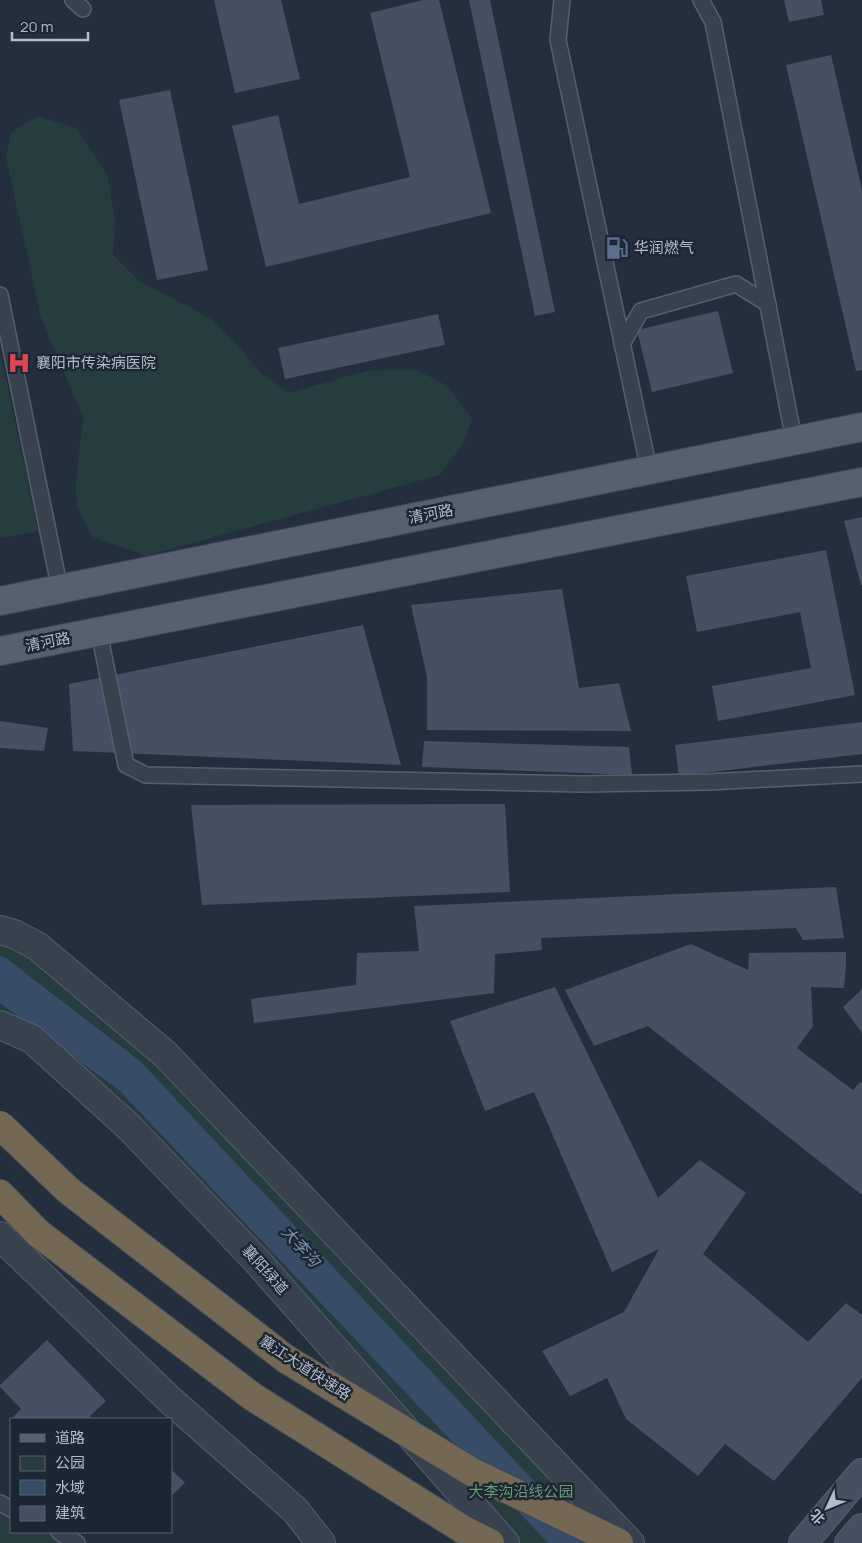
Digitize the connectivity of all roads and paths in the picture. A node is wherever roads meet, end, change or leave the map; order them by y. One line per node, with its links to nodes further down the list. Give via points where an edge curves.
1 (562, 0): 5 (lane, via 558,40)
2 (701, 0): 4 (lane, via 713,22)
3 (0, 295): 10 (lane)
4 (768, 304): 5 (lane, via 736,284 641,311); 7 (lane)
5 (622, 344): 8 (lane)
6 (862, 426): 7 (main road, 清河路)
7 (794, 440): 8 (main road, 清河路)
8 (649, 470): 10 (main road, 清河路)
9 (862, 482): 12 (main road, 清河路)
10 (60, 590): 11 (main road, 清河路)
11 (0, 601)
12 (98, 632): 13 (main road, 清河路); 14 (lane, via 126,765 146,775 583,784)
13 (0, 651)
14 (862, 774)
15 (0, 930): 28 (street, via 37,946 165,1054)
16 (0, 1025): 26 (street, 襄阳绿道, via 32,1039 130,1128 257,1260)
17 (5, 1129): 27 (highway, 襄江大道快速路, bridge, via 68,1190 286,1359 472,1472)
18 (0, 1194): 25 (highway, via 38,1233 253,1397 464,1530)
19 (0, 1236): 24 (street, via 169,1400 295,1510)
20 (862, 1472): 29 (street)
21 (862, 1528): 30 (street)
22 (61, 1533): 23 (lane)
23 (77, 1543)
24 (321, 1543)
25 (490, 1543)
26 (505, 1543)
27 (619, 1543)
28 (630, 1543)
29 (804, 1543)
30 (849, 1543)

